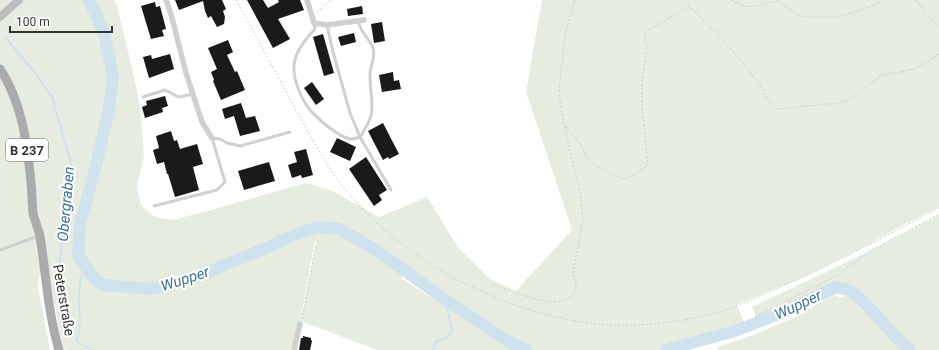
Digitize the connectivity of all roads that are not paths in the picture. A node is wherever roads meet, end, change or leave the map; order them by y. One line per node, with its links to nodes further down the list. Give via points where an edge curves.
1 (19, 0): 4 (street)
2 (166, 0): 9 (street)
3 (307, 0): 6 (street)
4 (0, 17)
5 (361, 20): 7 (street); 12 (lane, via 363,33 371,43 374,57 370,76 373,110)
6 (314, 24): 7 (street); 12 (lane, via 315,29 301,44 296,57 294,71 299,90 308,107 338,135 352,139)
7 (327, 25): 12 (lane, via 350,112)
8 (0, 69): 16 (main road, Peterstraße / B 237, via 17,102 27,152 33,213)
9 (194, 94): 10 (lane, via 179,97 165,90); 13 (street, via 202,122)
10 (144, 97)
11 (290, 132): 13 (lane, via 240,146)
12 (360, 137): 14 (lane)
13 (212, 138): 15 (lane, via 224,182 217,190)
14 (391, 190)
15 (154, 206)
16 (39, 235): 17 (lane); 19 (main road, Peterstraße / B 237, via 53,330)
17 (0, 250)
18 (300, 324): 20 (street)
19 (59, 350)
20 (294, 350)

